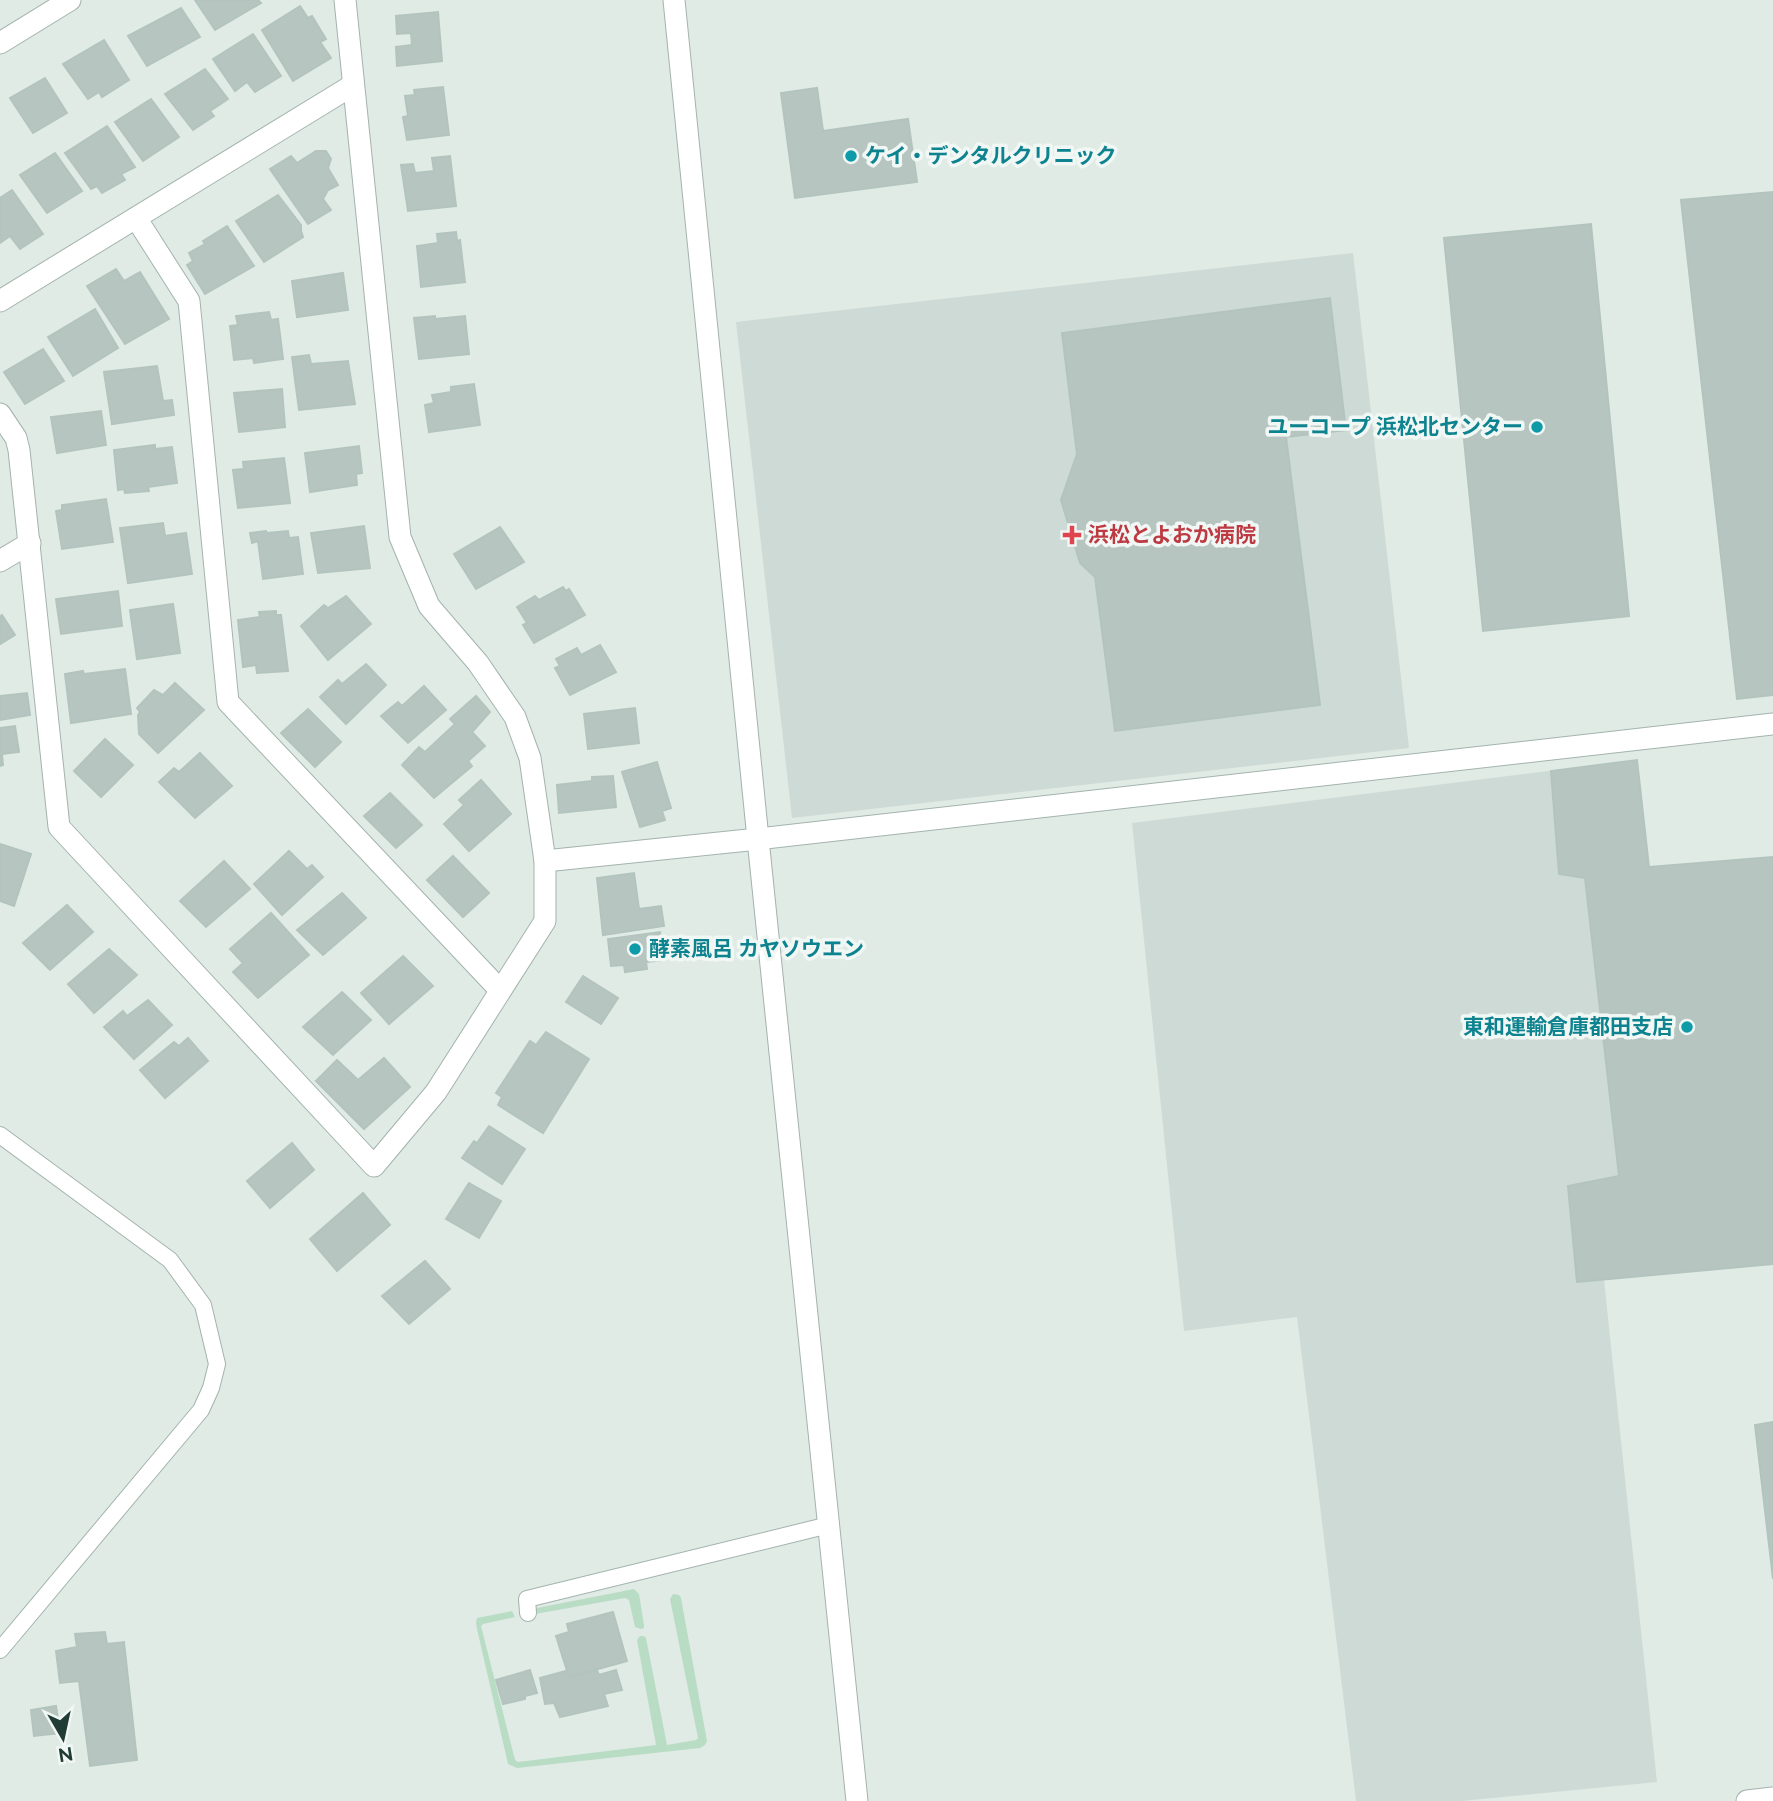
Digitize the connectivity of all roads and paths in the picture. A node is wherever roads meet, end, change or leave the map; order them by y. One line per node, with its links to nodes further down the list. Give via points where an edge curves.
1 (70, 0): 4 (street)
2 (345, 0): 5 (street)
3 (674, 0): 12 (street)
4 (0, 43)
5 (353, 85): 6 (street); 13 (street, via 400,537 429,606 478,663 515,717 530,758)
6 (136, 218): 7 (street); 14 (street, via 189,301 228,702)
7 (0, 301)
8 (0, 414): 9 (street, via 18,444)
9 (30, 543): 10 (street); 14 (street, via 58,827 374,1166 436,1092)
10 (0, 561)
11 (1773, 724): 12 (street)
12 (758, 839): 13 (street); 16 (street)
13 (545, 861): 14 (street, via 545,921)
14 (500, 990)
15 (0, 1135): 18 (lane, via 170,1260 203,1305 217,1364 201,1410)
16 (829, 1525): 17 (lane, via 527,1599); 20 (street)
17 (527, 1613)
18 (0, 1650)
19 (1773, 1798): 21 (street)
20 (857, 1801)
21 (1748, 1801)

